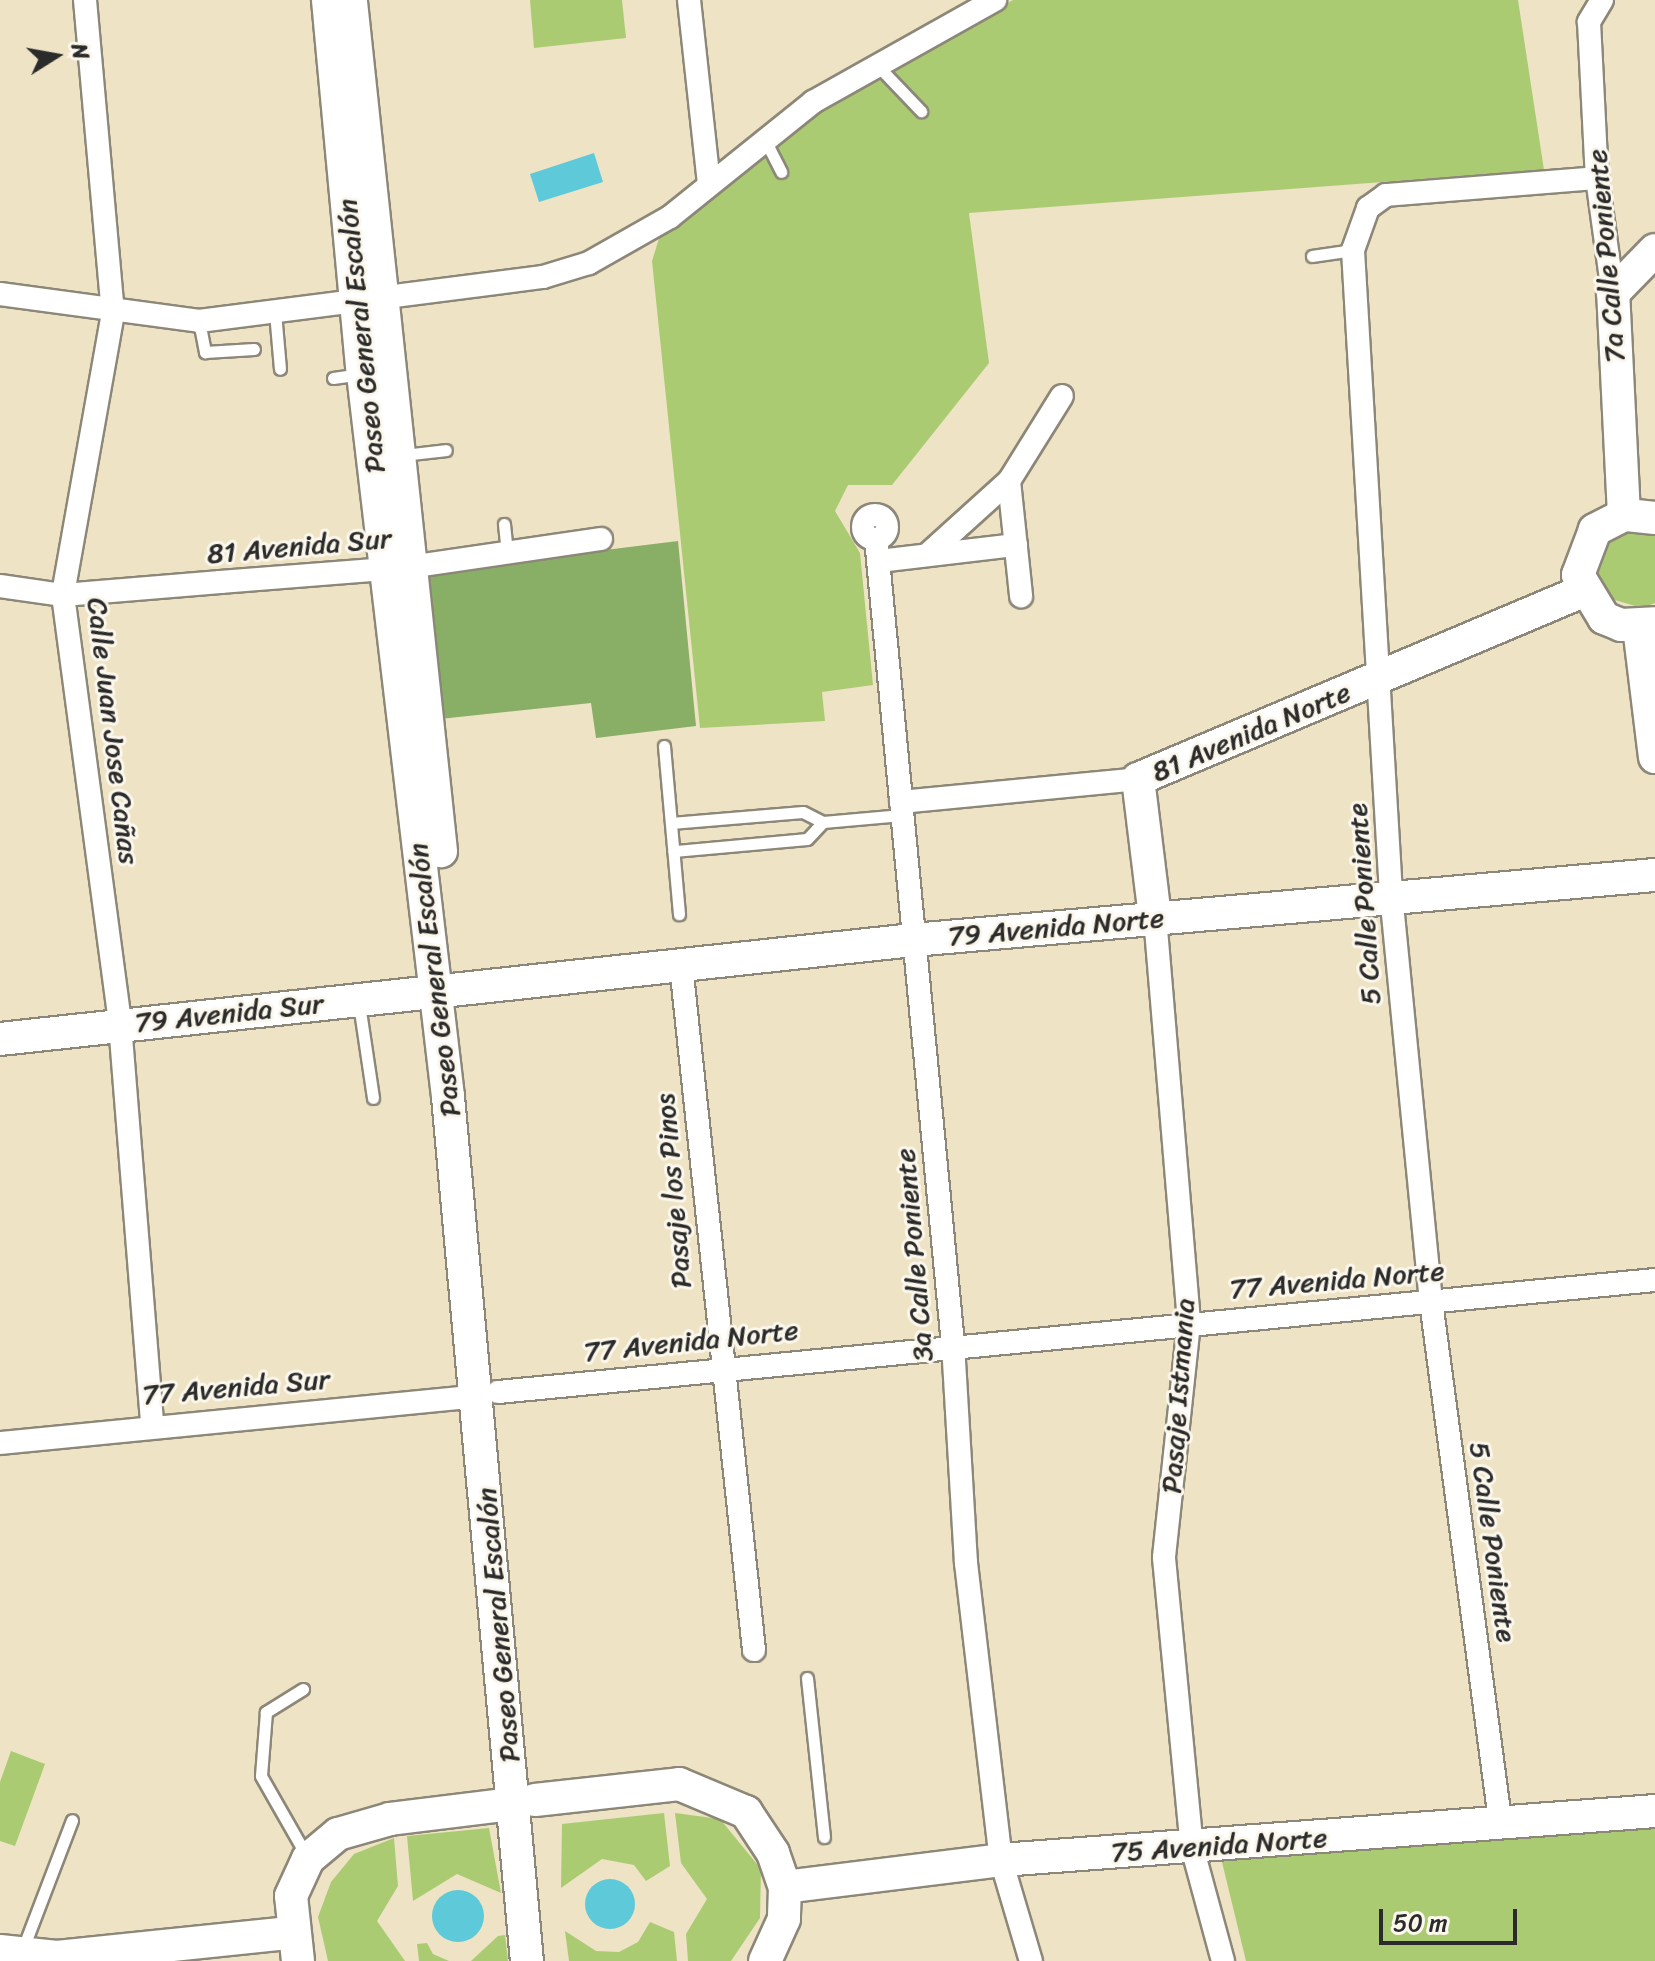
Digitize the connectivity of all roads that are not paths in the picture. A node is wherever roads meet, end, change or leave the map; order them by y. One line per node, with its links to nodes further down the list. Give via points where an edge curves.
1 (85, 0): 20 (street, Calle Juan Jose Cañas)
2 (328, 0): 18 (main road, Paseo General Escalón)
3 (351, 0): 18 (main road, Paseo General Escalón)
4 (689, 0): 12 (street)
5 (995, 0): 7 (street)
6 (1602, 0): 11 (street, 7a Calle Poniente, via 1589,22)
7 (877, 65): 8 (lane); 9 (street)
8 (921, 111)
9 (764, 138): 10 (lane); 12 (street)
10 (781, 172)
11 (1597, 178): 13 (street, 5 Calle Poniente, via 1386,195 1368,208); 16 (street, 7a Calle Poniente)
12 (709, 183): 18 (street, via 670,217 589,263)
13 (1353, 250): 15 (lane); 40 (street, 5 Calle Poniente)
14 (1655, 250): 16 (main road)
15 (1312, 256)
16 (1613, 293): 28 (main road, 7a Calle Poniente)
17 (0, 294): 20 (street)
18 (369, 299): 19 (street); 26 (main road, Paseo General Escalón); 34 (main road, Paseo General Escalón, via 348,376)
19 (275, 312): 21 (street); 23 (lane)
20 (113, 313): 21 (street); 37 (street, Calle Juan Jose Cañas)
21 (199, 321): 22 (lane, via 205,352)
22 (254, 349)
23 (280, 369)
24 (1062, 396): 27 (street)
25 (446, 450): 26 (lane)
26 (399, 456): 34 (main road, Paseo General Escalón)
27 (1009, 481): 31 (street); 33 (street)
28 (1640, 516): 36 (main road, via 1585,543)
29 (504, 524): 32 (lane)
30 (601, 539): 32 (street, 81 Avenida Sur)
31 (1016, 545): 33 (street); 38 (street)
32 (507, 554): 34 (street, 81 Avenida Sur)
33 (927, 555): 44 (street, 3a Calle Poniente, via 878,550)
34 (397, 568): 37 (street, 81 Avenida Sur); 54 (main road, Paseo General Escalón)
35 (0, 586): 37 (street, 81 Avenida Sur)
36 (1582, 591): 39 (main road, via 1604,618); 40 (main road, 81 Avenida Norte)
37 (63, 595): 56 (street, Calle Juan Jose Cañas)
38 (1021, 596)
39 (1647, 625): 42 (main road)
40 (1379, 679): 43 (main road, 81 Avenida Norte); 49 (street, 5 Calle Poniente)
41 (664, 746): 46 (lane)
42 (1655, 757)
43 (1138, 779): 44 (street, 81 Avenida Norte); 51 (main road, Pasaje Istmania)
44 (902, 808): 45 (lane); 52 (street, 3a Calle Poniente)
45 (823, 822): 46 (lane, via 803,812); 47 (lane, via 807,839)
46 (671, 823): 47 (lane)
47 (674, 851): 50 (lane)
48 (1655, 875): 49 (main road, 79 Avenida Norte)
49 (1391, 894): 51 (main road, 79 Avenida Norte); 60 (street, 5 Calle Poniente)
50 (679, 914)
51 (1155, 917): 52 (main road, 79 Avenida Norte); 61 (street, Pasaje Istmania)
52 (913, 940): 53 (main road, 79 Avenida Norte); 62 (street, 3a Calle Poniente)
53 (681, 965): 54 (main road, 79 Avenida Norte); 63 (street, Pasaje los Pinos)
54 (447, 990): 55 (main road, 79 Avenida Sur); 64 (main road, Paseo General Escalón)
55 (358, 999): 56 (main road, 79 Avenida Sur); 58 (lane)
56 (120, 1024): 57 (main road, 79 Avenida Sur); 65 (street, Calle Juan Jose Cañas)
57 (0, 1039)
58 (373, 1098)
59 (1655, 1280): 60 (street, 77 Avenida Norte)
60 (1431, 1302): 61 (street, 77 Avenida Norte); 73 (street, 5 Calle Poniente)
61 (1189, 1323): 62 (street, 77 Avenida Norte); 75 (street, Pasaje Istmania, via 1164,1558)
62 (953, 1344): 63 (street, 77 Avenida Norte); 77 (street, 3a Calle Poniente, via 966,1563)
63 (719, 1367): 64 (street, 77 Avenida Norte); 67 (street, Pasaje los Pinos)
64 (488, 1394): 65 (street, 77 Avenida Sur); 70 (main road, Paseo General Escalón)
65 (152, 1424): 66 (street, 77 Avenida Sur)
66 (0, 1443)
67 (754, 1650)
68 (807, 1678): 74 (lane)
69 (303, 1689): 76 (lane, via 266,1712 261,1776)
70 (524, 1802): 76 (main road, via 365,1824 338,1834); 78 (main road, via 702,1788 746,1812 773,1853); 82 (main road, Paseo General Escalón); 83 (main road, Paseo General Escalón)
71 (1655, 1811): 73 (main road, 75 Avenida Norte)
72 (72, 1820): 80 (lane)
73 (1501, 1827): 75 (main road, 75 Avenida Norte)
74 (824, 1837)
75 (1192, 1847): 77 (main road, 75 Avenida Norte); 86 (street, Pasaje Istmania)
76 (308, 1859): 79 (main road, via 291,1896)
77 (1001, 1860): 78 (main road, 75 Avenida Norte); 85 (street, 3a Calle Poniente)
78 (785, 1887): 84 (main road, via 784,1919)
79 (294, 1947): 81 (main road)
80 (11, 1952): 81 (main road)
81 (56, 1959)
82 (527, 1961)
83 (549, 1961)
84 (765, 1961)
85 (1031, 1961)
86 (1223, 1961)

